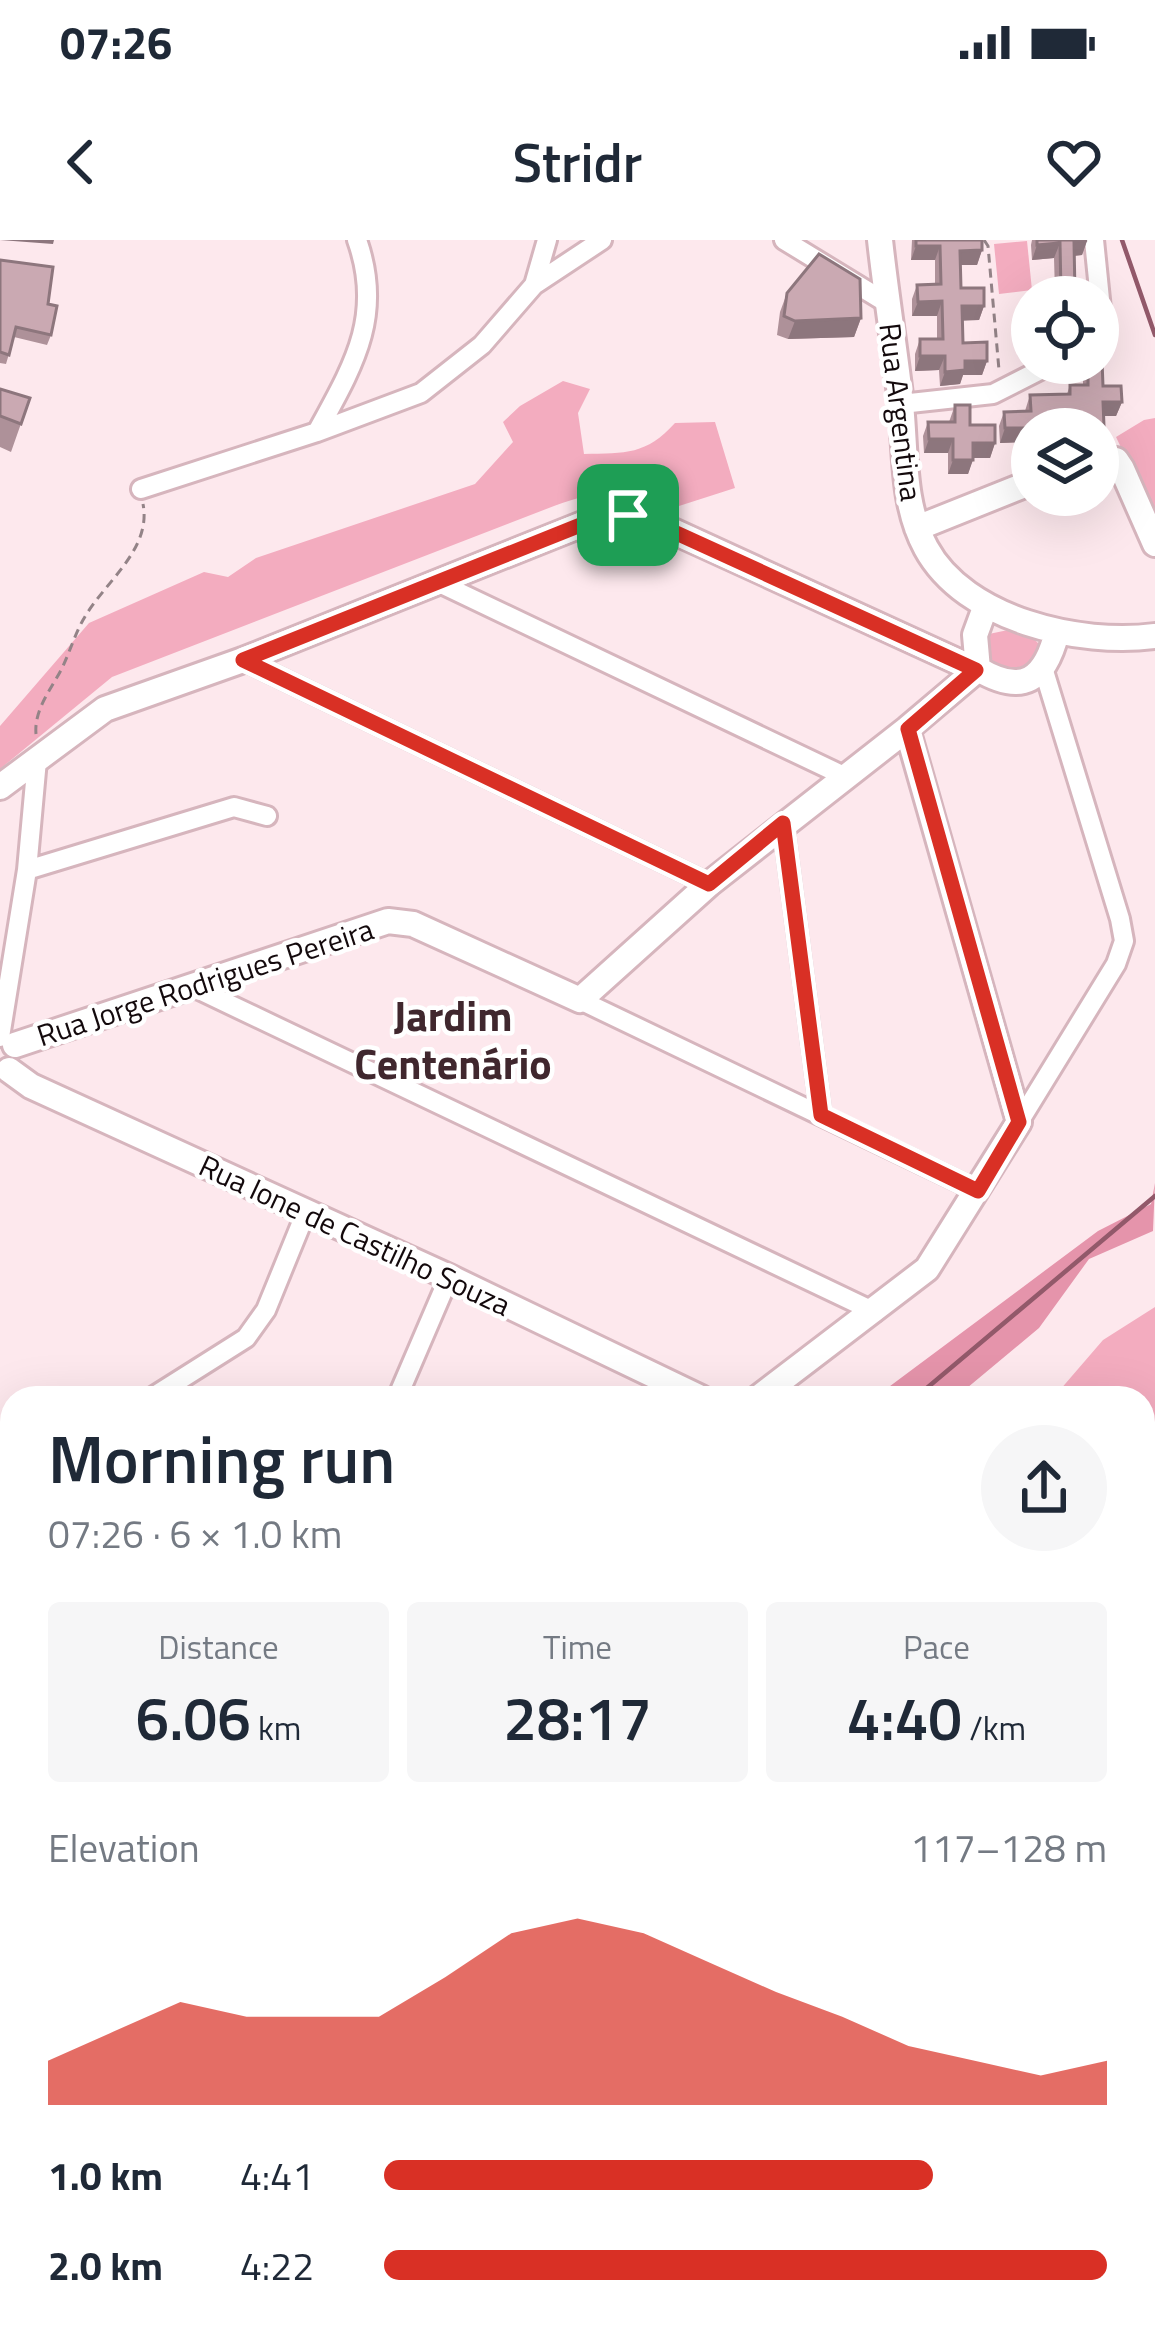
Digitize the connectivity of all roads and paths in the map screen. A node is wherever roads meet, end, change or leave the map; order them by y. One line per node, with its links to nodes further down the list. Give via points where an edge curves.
1 (357, 240): 14 (street, via 367,317 357,359)
2 (547, 240): 9 (street)
3 (602, 240): 9 (street)
4 (784, 240): 10 (street)
5 (880, 240): 10 (street, Rua Argentina)
6 (984, 240): 12 (path)
7 (1094, 240): 8 (street)
8 (1098, 276)
9 (535, 285): 14 (street, via 482,345 421,393)
10 (887, 303): 13 (street, Rua Argentina)
11 (1013, 384): 12 (street)
12 (1001, 390): 13 (street)
13 (901, 404): 18 (street, Rua Argentina)
14 (317, 432): 16 (street)
15 (1119, 464): 19 (street)
16 (141, 489): 28 (path, via 147,522 83,620 44,699 35,722)
17 (1011, 490): 18 (street)
18 (917, 528): 21 (street, Rua Argentina, via 938,566)
19 (1155, 544)
20 (434, 581): 24 (street); 25 (street, via 593,520 640,517); 29 (street)
21 (986, 604): 22 (street, Rua Argentina); 25 (street, via 975,635)
22 (1057, 632): 23 (street, Rua Argentina); 26 (street)
23 (1152, 639)
24 (243, 660): 28 (street, via 105,709); 34 (street)
25 (976, 670): 26 (street, via 1019,683); 27 (street)
26 (1044, 671): 40 (street, via 1124,941)
27 (908, 729): 29 (street); 40 (street)
28 (38, 760): 30 (street); 33 (street)
29 (846, 777): 32 (street)
30 (0, 787)
31 (267, 816): 33 (street, via 234,807)
32 (783, 823): 34 (street); 39 (street)
33 (27, 870): 37 (street)
34 (709, 884): 36 (street)
35 (193, 987): 36 (street, Rua Jorge Rodrigues Pereira, via 388,922 413,924); 37 (street, Rua Jorge Rodrigues Pereira); 44 (street)
36 (580, 1000): 39 (street)
37 (8, 1041): 38 (street, via 18,1056)
38 (4, 1071): 42 (street, Rua Ione de Castilho Souza)
39 (821, 1115): 41 (street)
40 (1019, 1122): 41 (street)
41 (978, 1191): 44 (street, via 927,1270)
42 (306, 1212): 43 (street, Rua Ione de Castilho Souza); 45 (street, via 266,1310 246,1338)
43 (449, 1277): 46 (street); 47 (street, Rua Ione de Castilho Souza)
44 (875, 1312): 48 (street)
45 (170, 1386)
46 (402, 1386)
47 (676, 1386)
48 (774, 1386)

